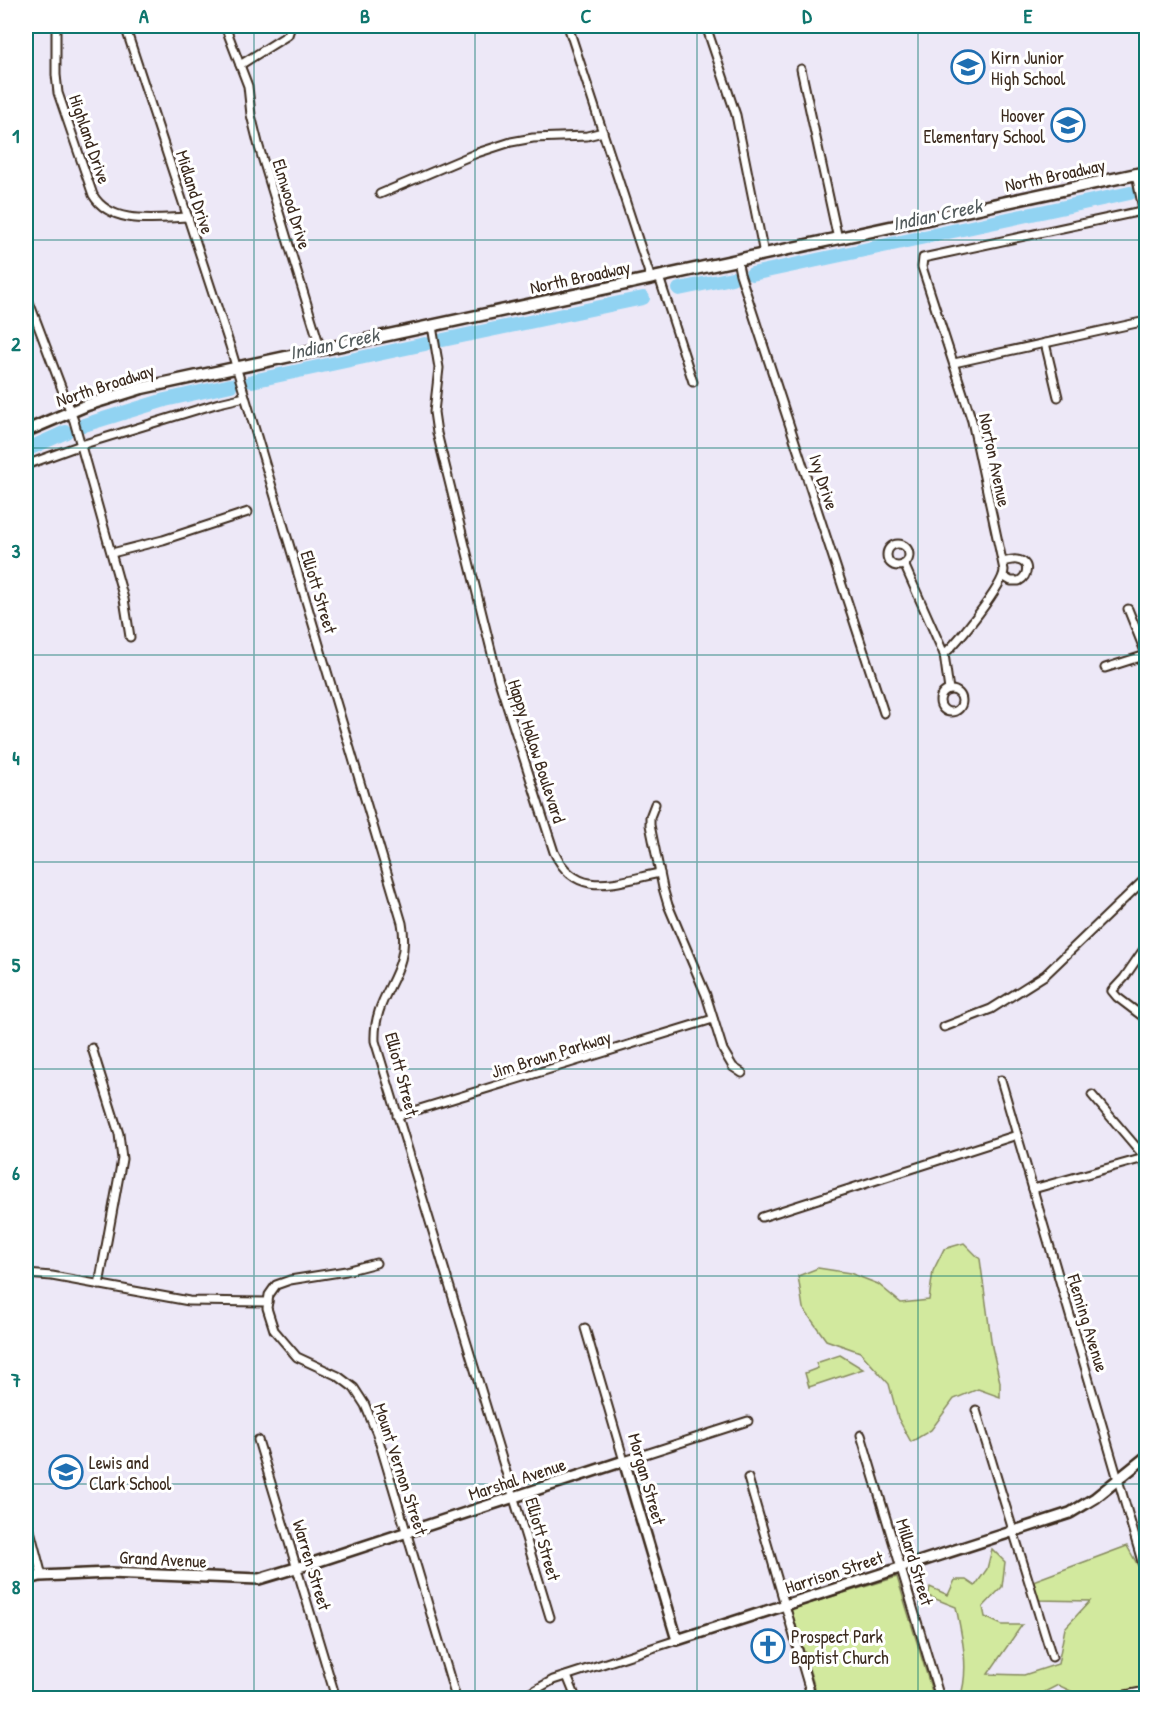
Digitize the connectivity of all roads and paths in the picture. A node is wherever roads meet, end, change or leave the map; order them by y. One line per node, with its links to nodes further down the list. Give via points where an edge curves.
1 (56, 26): 13 (street, Highland Drive, via 58,93 98,203 110,213 127,217)
2 (125, 26): 13 (street, Midland Drive)
3 (225, 26): 7 (street, Elmwood Drive)
4 (291, 26): 7 (street, via 288,35)
5 (568, 26): 9 (street)
6 (705, 26): 16 (street, via 736,115)
7 (240, 65): 23 (street, Elmwood Drive, via 248,86 259,147)
8 (801, 69): 15 (street)
9 (603, 132): 11 (street, via 511,142); 18 (street)
10 (1141, 173): 12 (street); 15 (main road, North Broadway)
11 (380, 194)
12 (1145, 211): 14 (street); 24 (street, Norton Avenue, via 923,258 922,267)
13 (188, 217): 25 (street, Midland Drive)
14 (1146, 224)
15 (838, 238): 16 (main road, North Broadway)
16 (764, 254): 17 (main road, North Broadway)
17 (737, 260): 18 (main road, North Broadway); 44 (street, Ivy Drive)
18 (655, 278): 21 (main road, North Broadway); 26 (street)
19 (26, 294): 29 (street)
20 (1146, 321): 22 (street)
21 (432, 326): 23 (main road, North Broadway); 46 (street, Happy Hollow Boulevard, via 439,368 434,412 437,433 498,678 554,852 564,870 586,884)
22 (1045, 343): 24 (street); 28 (street)
23 (321, 350): 25 (main road, North Broadway)
24 (954, 363): 35 (street, Norton Avenue, via 972,421)
25 (236, 368): 27 (street, Elliott Street); 29 (main road, North Broadway, via 132,391)
26 (693, 382)
27 (245, 397): 31 (street); 56 (street, Elliott Street, via 402,923 403,958 379,1008 375,1029 377,1050)
28 (1058, 397)
29 (70, 412): 30 (main road, North Broadway); 31 (street)
30 (26, 431)
31 (81, 445): 32 (street); 34 (street)
32 (26, 465)
33 (248, 512): 34 (street)
34 (112, 554): 39 (street)
35 (1003, 562): 37 (street, Norton Avenue); 37 (street, via 1021,561 1027,572 1019,581)
36 (904, 564): 40 (street)
37 (1004, 577): 40 (street)
38 (1128, 609): 41 (street)
39 (130, 637)
40 (944, 654): 43 (street)
41 (1146, 654): 42 (street)
42 (1105, 668)
43 (949, 690)
44 (884, 713)
45 (655, 804): 46 (street, via 650,825)
46 (660, 873): 49 (street, via 665,896)
47 (1146, 878): 51 (street, via 1045,975 990,1009)
48 (1146, 946): 50 (street, via 1112,991)
49 (713, 1019): 53 (street, via 728,1059); 56 (street, Jim Brown Parkway)
50 (1146, 1019)
51 (944, 1027)
52 (93, 1048): 64 (street, via 117,1125 122,1159)
53 (742, 1073)
54 (1001, 1080): 57 (street, Fleming Avenue)
55 (1092, 1095): 58 (street)
56 (397, 1116): 75 (street, Elliott Street)
57 (1017, 1135): 60 (street, Fleming Avenue); 61 (street)
58 (1144, 1158): 59 (street); 60 (street)
59 (1146, 1167)
60 (1033, 1189): 74 (street, Fleming Avenue)
61 (762, 1217)
62 (376, 1263): 65 (street, via 276,1285)
63 (26, 1274): 64 (street)
64 (99, 1285): 65 (street, via 189,1301)
65 (268, 1302): 78 (street, Mount Vernon Street, via 269,1319 288,1349 349,1383 361,1397)
66 (585, 1328): 72 (street, Morgan Street)
67 (976, 1410): 77 (street)
68 (748, 1421): 72 (street, Marshal Avenue)
69 (861, 1435): 80 (street, Millard Street)
70 (258, 1440): 79 (street, Warren Street)
71 (1146, 1457): 74 (street, Harrison Street)
72 (624, 1461): 75 (street, Marshal Avenue); 86 (street, Morgan Street)
73 (748, 1478): 84 (street)
74 (1119, 1479): 77 (street, Harrison Street, via 1074,1511); 81 (street, Fleming Avenue)
75 (515, 1497): 78 (street, Marshal Avenue); 85 (street, Elliott Street)
76 (26, 1515): 82 (street)
77 (1012, 1532): 80 (street, Harrison Street); 87 (street)
78 (406, 1533): 79 (street, Marshal Avenue); 91 (street, Mount Vernon Street)
79 (298, 1568): 82 (street, Grand Avenue, via 243,1580 127,1573); 90 (street, Warren Street)
80 (901, 1568): 84 (street, Harrison Street); 95 (street, Millard Street)
81 (1146, 1575)
82 (42, 1576): 83 (street, Grand Avenue)
83 (26, 1580)
84 (785, 1606): 86 (street, Harrison Street); 94 (street)
85 (550, 1617)
86 (677, 1640): 88 (street, Harrison Street)
87 (1052, 1657)
88 (567, 1676): 92 (street, Harrison Street); 93 (street)
89 (1146, 1691): 96 (street)
90 (336, 1698)
91 (456, 1698)
92 (521, 1698)
93 (576, 1698)
94 (812, 1698)
95 (940, 1698)
96 (1110, 1698)

